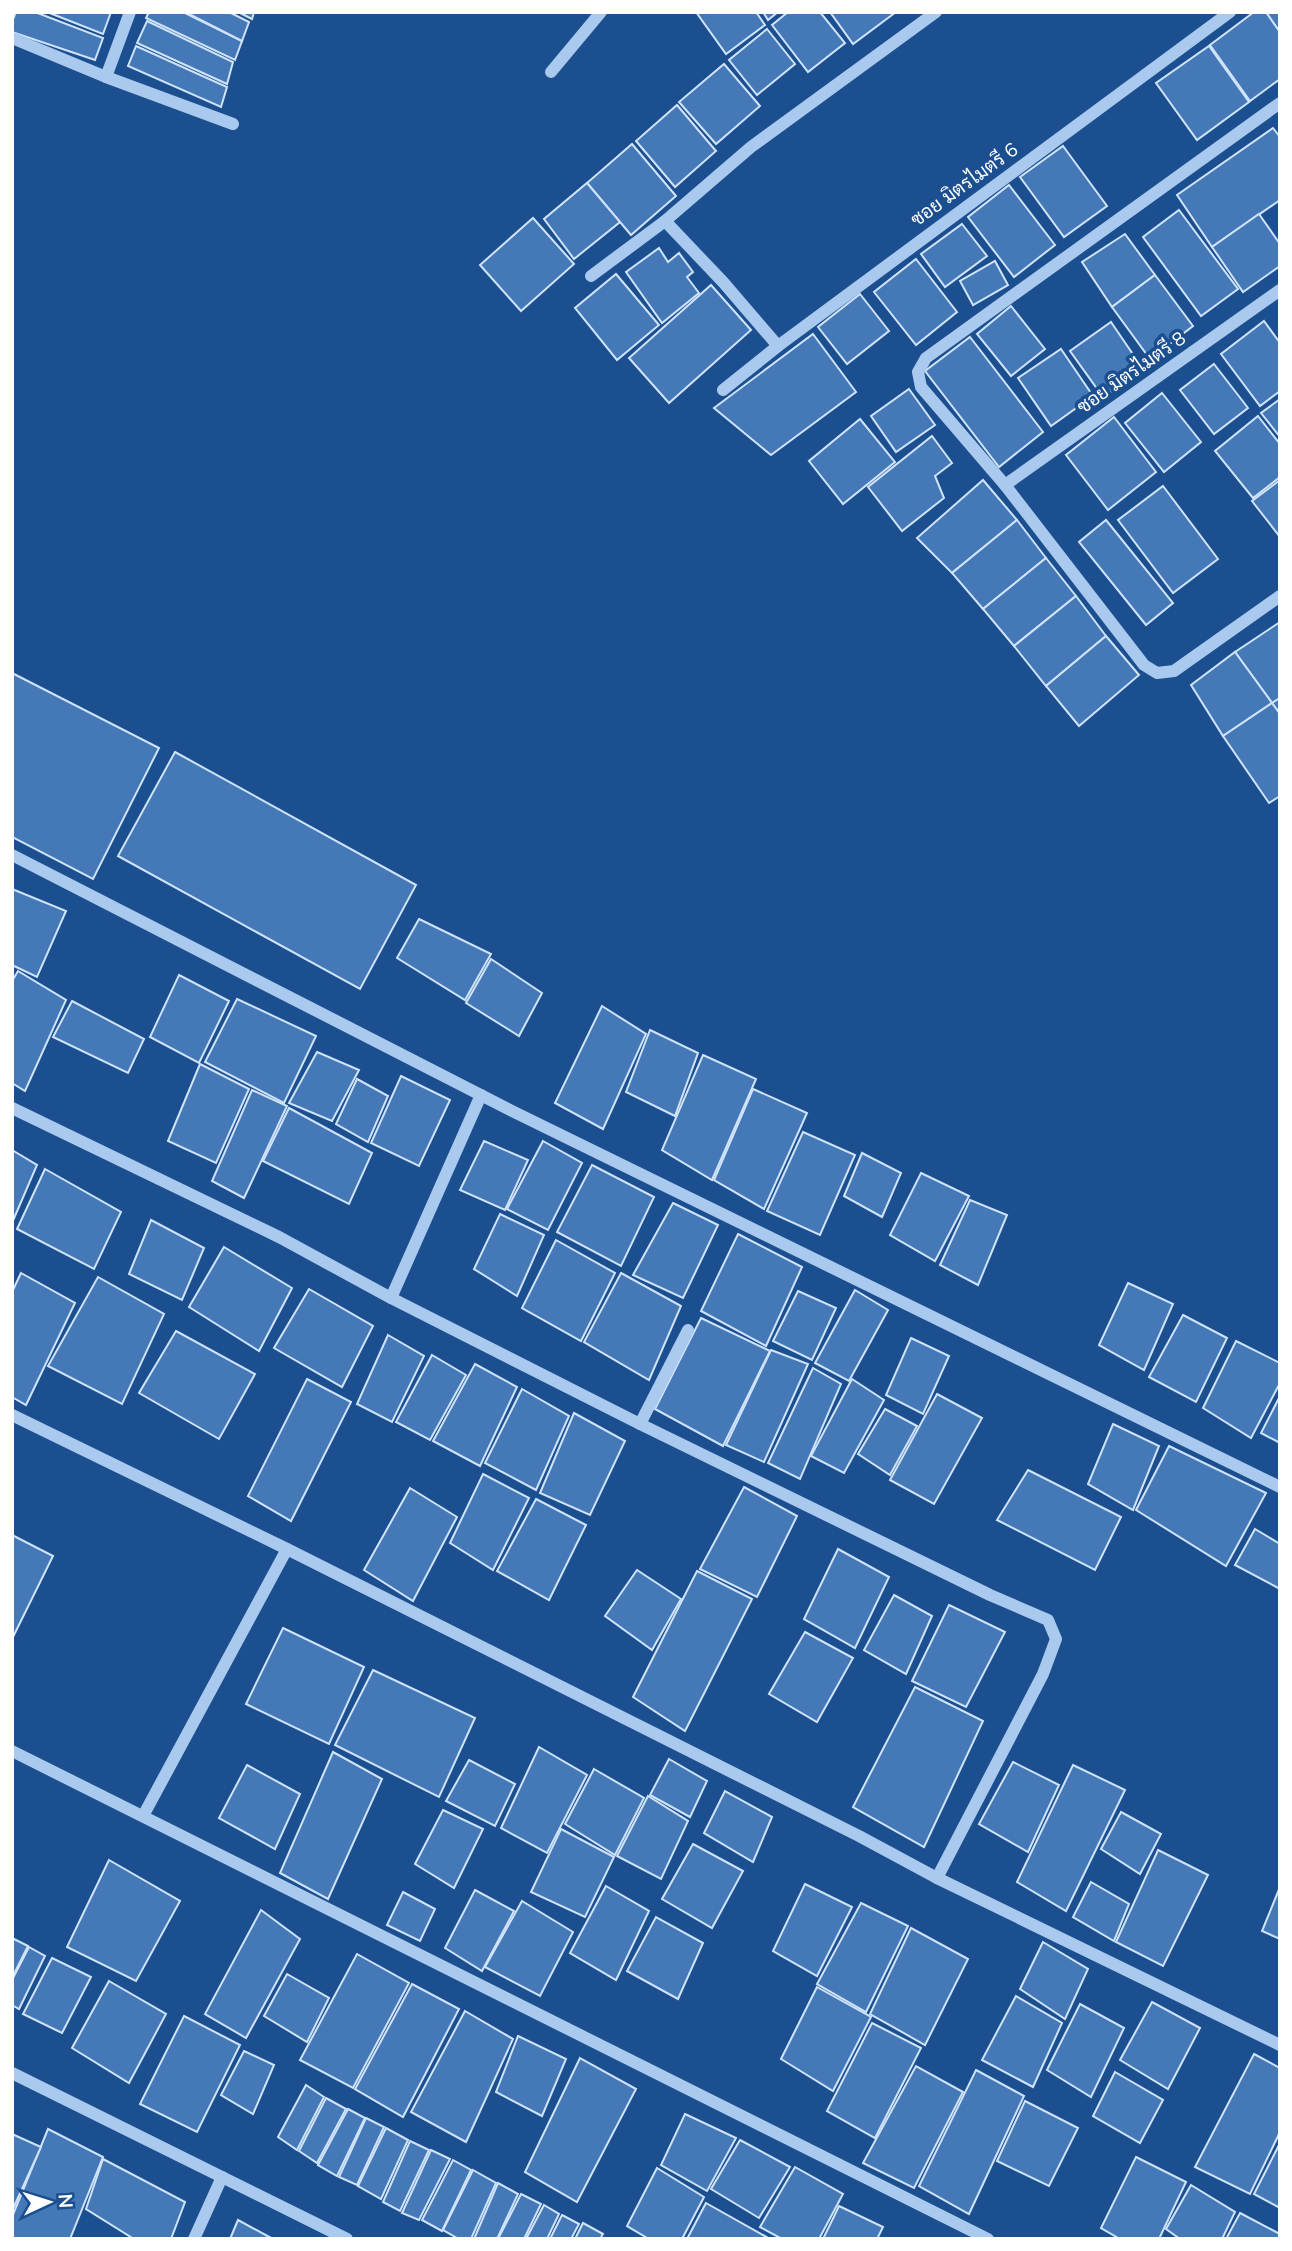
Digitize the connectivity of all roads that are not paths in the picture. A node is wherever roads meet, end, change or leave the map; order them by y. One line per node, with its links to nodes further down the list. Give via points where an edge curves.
1 (130, 12): 7 (street)
2 (601, 12): 6 (street)
3 (936, 12): 10 (street, via 751,148)
4 (1230, 12): 13 (street, ซอย มิตรไมตรี 6)
5 (12, 38): 7 (street)
6 (551, 72)
7 (106, 77): 9 (street)
8 (1280, 103): 15 (street, via 926,358 918,372 921,387)
9 (233, 124)
10 (665, 221): 11 (street); 13 (street)
11 (591, 276)
12 (1280, 290): 15 (street, ซอย มิตรไมตรี 8)
13 (778, 346): 14 (street, ซอย มิตรไมตรี 6)
14 (723, 390)
15 (1004, 485): 16 (street, via 1144,665 1157,673 1174,671)
16 (1280, 596)
17 (12, 855): 18 (street)
18 (481, 1095): 20 (street); 24 (street)
19 (12, 1108): 20 (street, via 279,1237)
20 (391, 1298): 23 (street)
21 (688, 1330): 23 (street)
22 (12, 1415): 25 (street)
23 (640, 1424): 28 (street, via 1048,1620 1056,1639 1043,1674)
24 (1280, 1488)
25 (287, 1549): 27 (street); 28 (street)
26 (12, 1751): 27 (street)
27 (143, 1816): 34 (street)
28 (937, 1878): 29 (street)
29 (1280, 2045)
30 (12, 2073): 31 (street)
31 (222, 2177): 32 (street); 33 (street)
32 (194, 2239)
33 (347, 2239)
34 (988, 2239)

